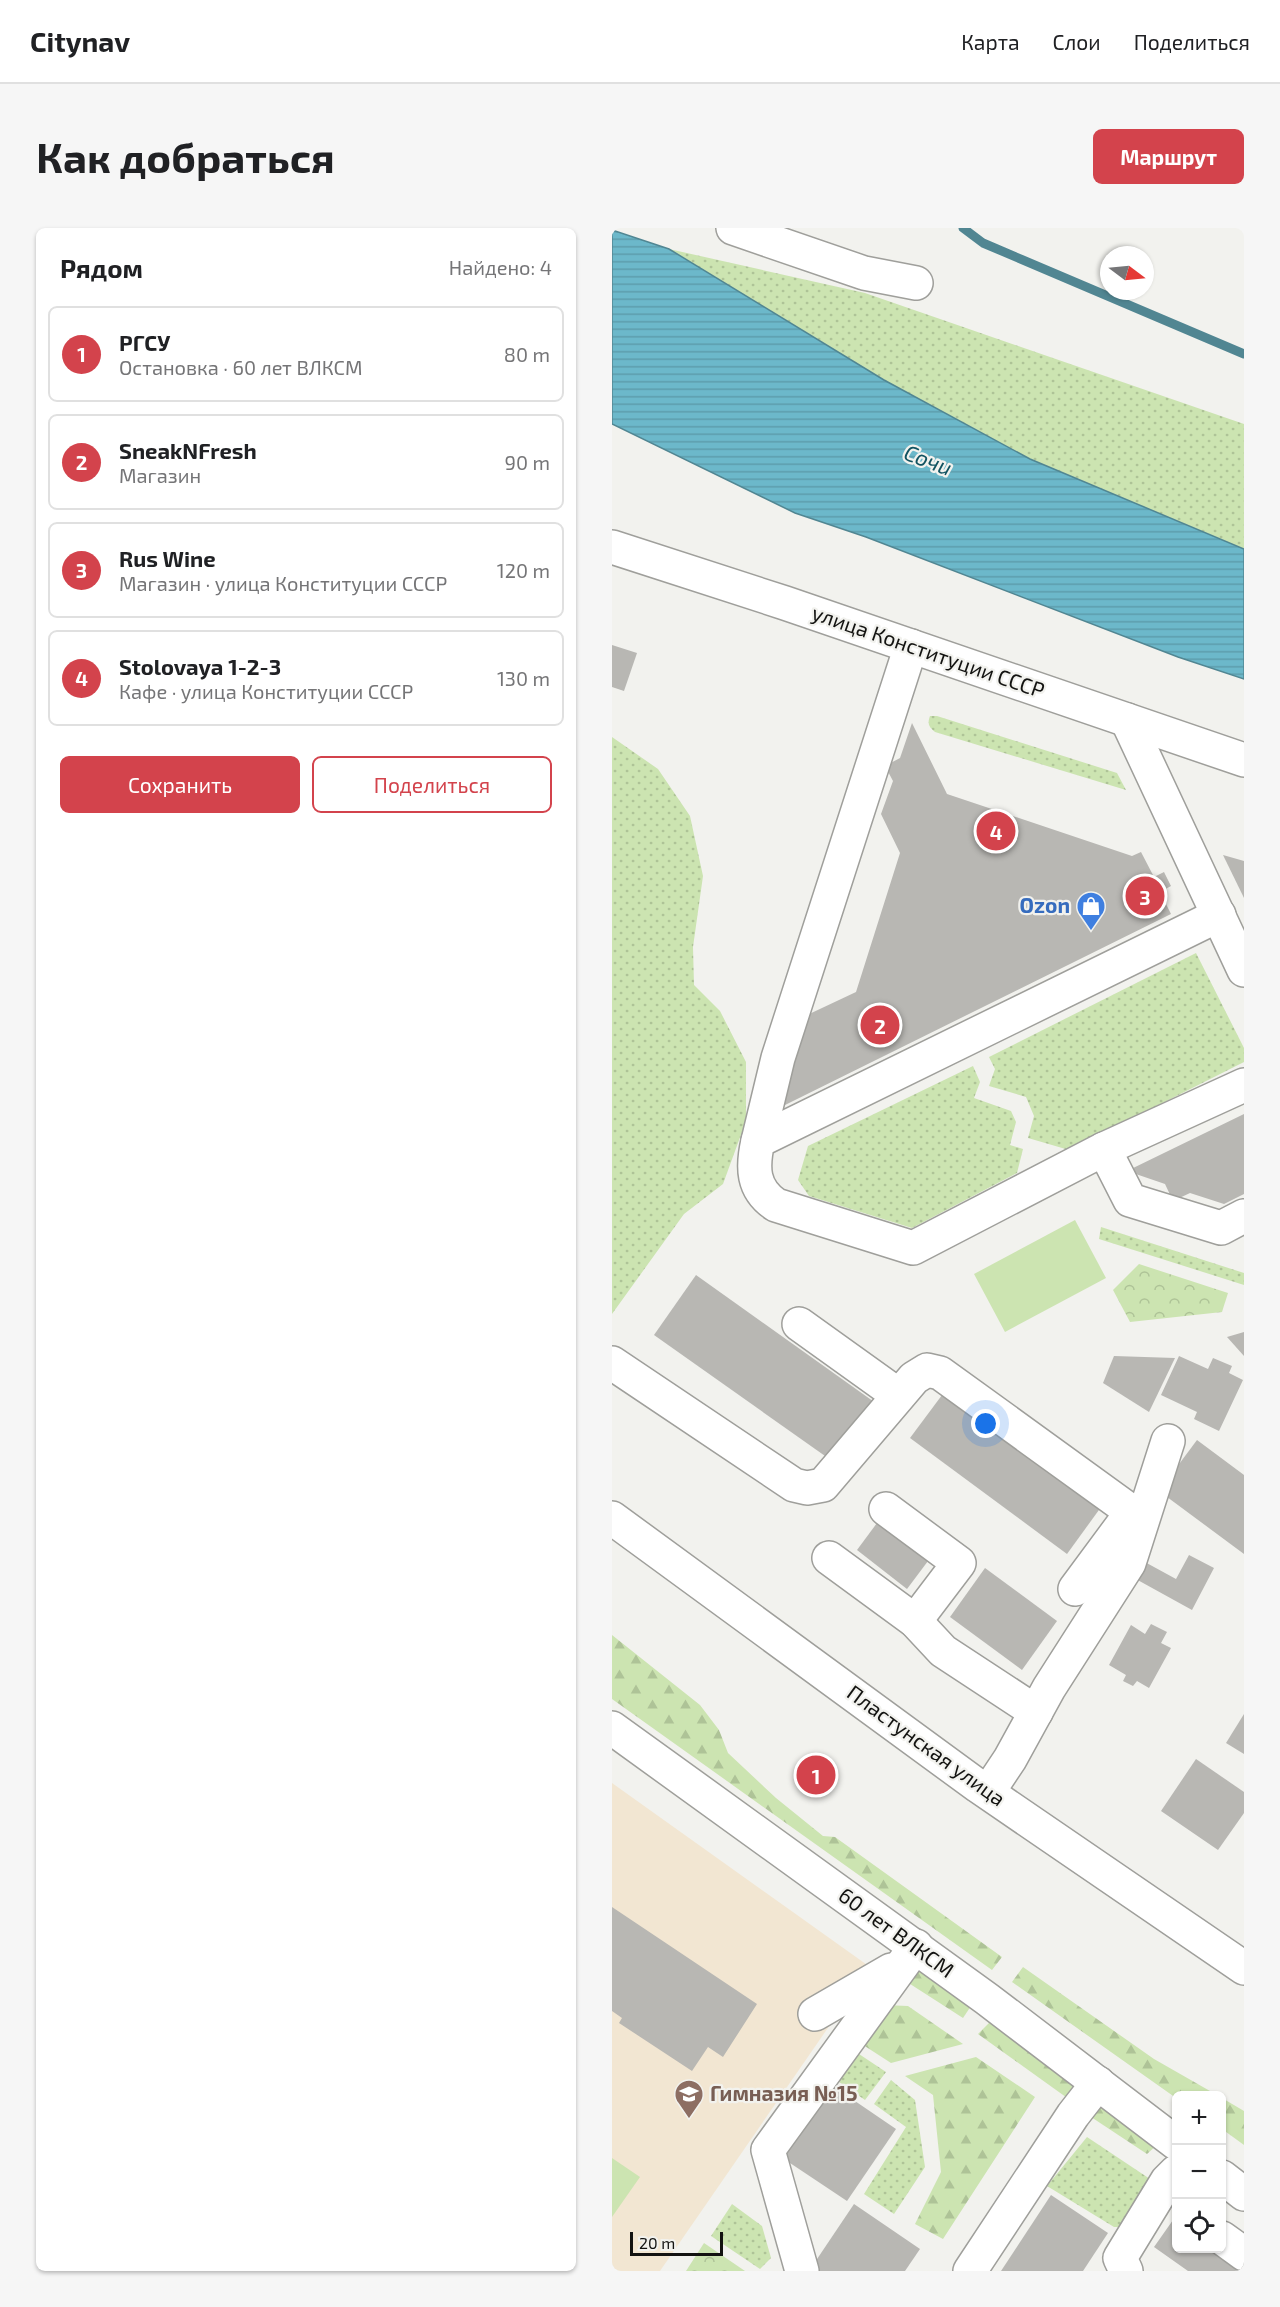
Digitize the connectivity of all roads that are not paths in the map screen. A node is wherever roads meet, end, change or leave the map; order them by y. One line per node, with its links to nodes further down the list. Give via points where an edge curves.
1 (733, 228): 2 (street, via 864,273)
2 (916, 283)
3 (612, 547): 4 (street, улица Конституции СССР)
4 (911, 646): 5 (street, улица Конституции СССР); 10 (street, via 778,1058)
5 (1127, 720): 6 (street, улица Конституции СССР); 7 (street)
6 (1244, 760)
7 (1219, 915): 8 (street); 10 (street)
8 (1244, 970)
9 (1244, 1085): 11 (street)
10 (758, 1141): 11 (street, via 754,1173 765,1198 776,1205 913,1248)
11 (1104, 1149): 12 (street, via 1130,1200 1221,1228)
12 (1244, 1216)
13 (799, 1324): 15 (street)
14 (612, 1363): 15 (street, via 794,1485 807,1488 822,1485)
15 (898, 1395): 20 (street, via 914,1377 927,1370 940,1373 1132,1512)
16 (1168, 1441): 22 (street, via 1129,1563)
17 (886, 1509): 21 (street, via 959,1563)
18 (612, 1518): 24 (street, Пластунская улица)
19 (829, 1558): 21 (street)
20 (1075, 1589)
21 (915, 1621): 22 (street, via 944,1651)
22 (1036, 1712): 24 (street)
23 (612, 1728): 25 (street, 60 лет ВЛКСМ)
24 (988, 1792): 26 (street, Пластунская улица)
25 (908, 1955): 27 (street); 28 (street, 60 лет ВЛКСМ); 35 (street, via 768,2150)
26 (1244, 1968)
27 (814, 2013)
28 (1098, 2083): 29 (street, 60 лет ВЛКСМ); 36 (street, via 1072,2115)
29 (1172, 2140)
30 (1226, 2181): 32 (street)
31 (1170, 2191): 37 (street, via 1119,2258)
32 (1244, 2194)
33 (1226, 2241): 34 (street)
34 (1244, 2254)
35 (802, 2271)
36 (970, 2271)
37 (1126, 2271)

